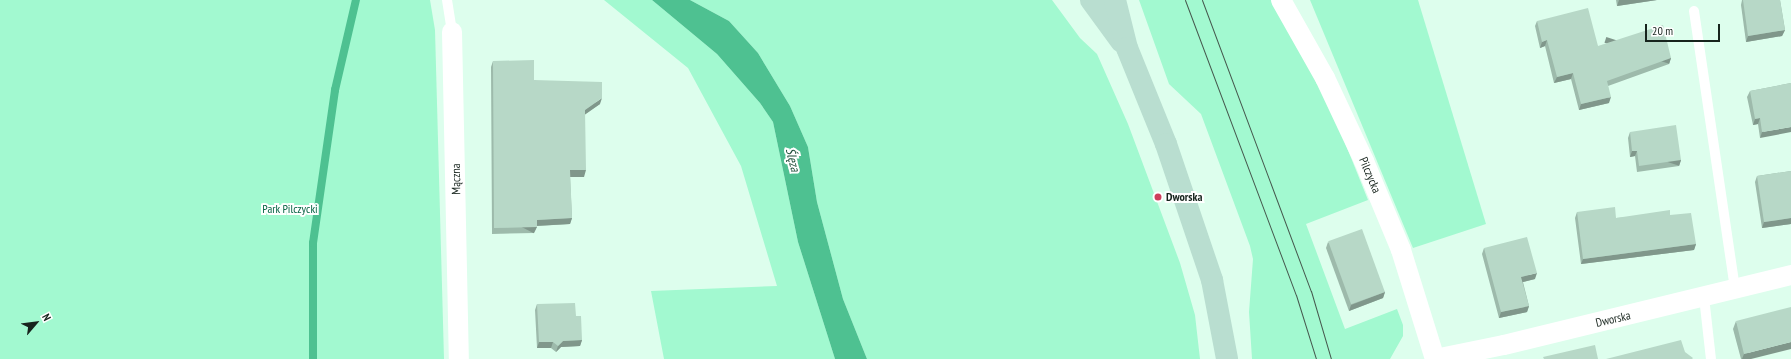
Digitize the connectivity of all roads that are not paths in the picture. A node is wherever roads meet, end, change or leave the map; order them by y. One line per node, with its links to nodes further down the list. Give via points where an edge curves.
1 (447, 0): 6 (lane, Mączna)
2 (1091, 0): 7 (street)
3 (1115, 0): 7 (street)
4 (1282, 0): 13 (street, Pilczycka, via 1326,78 1373,180 1401,250)
5 (1694, 11): 9 (lane)
6 (452, 32): 11 (street, Mączna)
7 (1127, 48): 12 (street, via 1166,144 1195,227 1218,307)
8 (1791, 275): 9 (street, Dworska)
9 (1735, 290): 10 (street, Dworska)
10 (1704, 297): 13 (street, Dworska); 14 (lane)
11 (459, 359)
12 (1227, 359)
13 (1435, 359)
14 (1711, 359)

